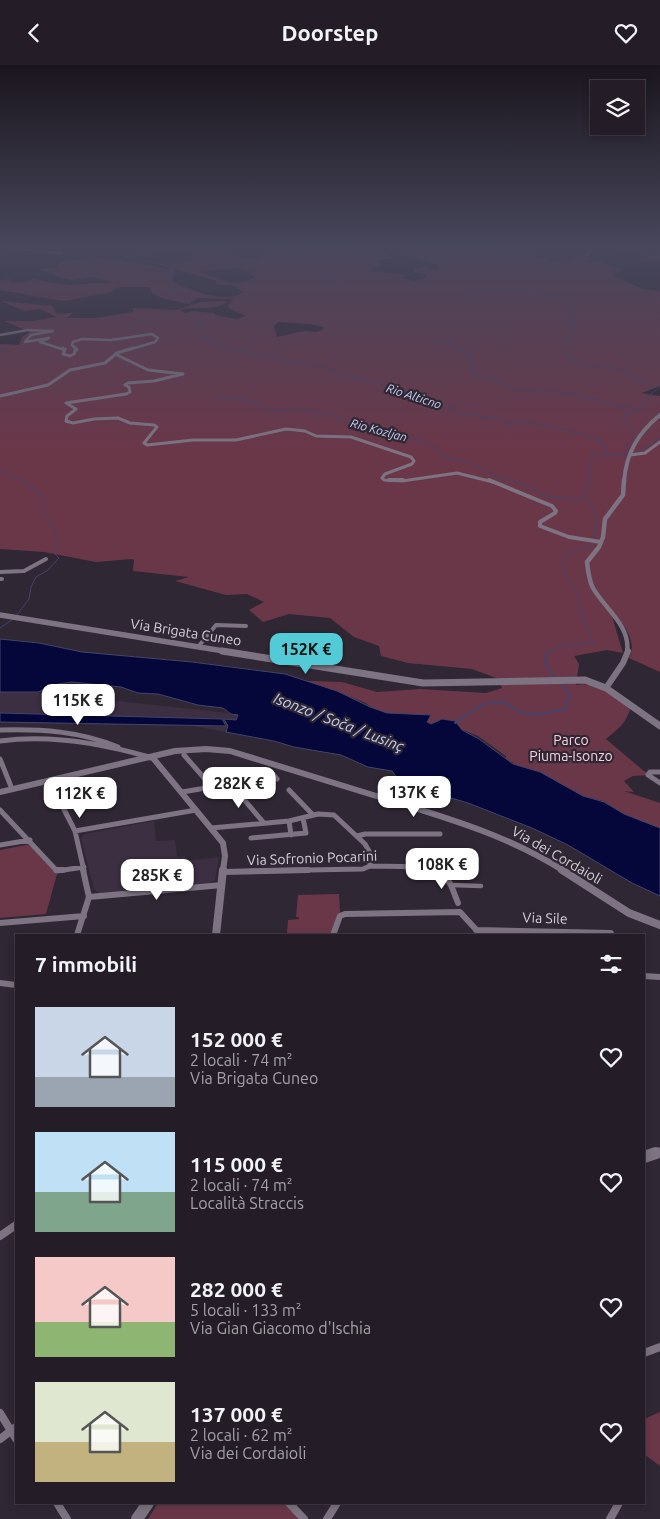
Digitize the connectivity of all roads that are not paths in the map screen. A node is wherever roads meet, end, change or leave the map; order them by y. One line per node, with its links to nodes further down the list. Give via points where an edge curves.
1 (0, 335): 2 (street, via 28,330 53,331 31,335 25,342 49,338 40,342 65,349 63,354 70,356 77,349 73,342 82,339 111,340 152,334 158,339)
2 (115, 354): 3 (street, via 105,363 76,368 48,385); 7 (street, via 148,370 184,373 154,381 128,383 125,385 130,391 126,394 66,403 76,409 66,421 74,423 114,417 130,423 152,424 157,427 144,443 147,445 236,440 286,429 351,437 411,457 414,461 385,474 384,480 468,475 555,508 555,513 545,517 540,526 572,538)
3 (0, 395)
4 (660, 415): 6 (street, via 643,429)
5 (660, 442): 6 (street, via 645,453)
6 (630, 455): 7 (street, via 625,463 623,495 605,519)
7 (598, 542): 13 (street, via 587,562 591,586 625,630 629,646 627,657)
8 (46, 559): 9 (street, via 33,569)
9 (0, 573)
10 (0, 615): 12 (main road, Via Brigata Cuneo)
11 (246, 626): 12 (street, via 216,625)
12 (198, 647): 13 (main road, Via Brigata Cuneo, via 423,683 585,680)
13 (606, 688): 14 (main road, Via Brigata Cuneo)
14 (660, 726)
15 (0, 729): 17 (street, via 74,735 107,742)
16 (0, 741): 17 (street, via 27,737)
17 (120, 749): 19 (street)
18 (184, 755): 26 (street)
19 (149, 757): 23 (street, Via dei Cordaioli); 30 (street); 56 (street, Via dei Cordaioli, via 195,749 230,751 442,816 501,837 540,856 629,913)
20 (0, 759): 27 (street)
21 (660, 772): 25 (street, via 648,775)
22 (277, 779): 24 (street, via 265,770)
23 (49, 780): 27 (street, Via dei Cordaioli); 38 (street)
24 (229, 782): 26 (street); 36 (street)
25 (660, 783)
26 (212, 787): 30 (street)
27 (12, 789): 29 (street, Via dei Cordaioli)
28 (289, 791): 33 (street)
29 (0, 792)
30 (182, 792): 31 (street)
31 (196, 809): 37 (street); 38 (street)
32 (0, 810): 43 (street)
33 (312, 815): 34 (street); 41 (street, via 334,815)
34 (303, 818): 35 (street); 40 (street, via 306,833)
35 (289, 821): 36 (street); 40 (street)
36 (264, 823): 37 (street)
37 (211, 827): 47 (street, via 224,849)
38 (75, 831): 46 (street)
39 (440, 834): 41 (street)
40 (291, 835): 42 (street)
41 (357, 836): 45 (street, via 368,849)
42 (251, 838)
43 (30, 840): 44 (street); 46 (street, via 58,871)
44 (0, 845)
45 (370, 866): 47 (street, Via Sofronio Pocarini, via 363,869); 49 (street, Via Sofronio Pocarini, via 432,867 440,869)
46 (84, 867): 51 (street)
47 (223, 872): 48 (street)
48 (222, 885): 51 (street); 59 (street)
49 (451, 885): 50 (street); 52 (street)
50 (482, 886)
51 (89, 897): 54 (street)
52 (458, 903): 53 (street)
53 (460, 912): 57 (street); 60 (street, via 345,914 340,916)
54 (84, 917): 55 (street); 58 (street)
55 (0, 923)
56 (660, 925)
57 (478, 933): 61 (street, Via Sile, via 490,929)
58 (77, 934)
59 (216, 934)
60 (333, 934)
61 (592, 934)
62 (645, 976): 63 (street)
63 (660, 977)
64 (0, 983): 65 (street)
65 (15, 985)
66 (660, 1152): 67 (main road)
67 (645, 1157)
68 (15, 1226): 69 (street)
69 (0, 1236)
70 (660, 1347): 71 (street)
71 (645, 1353)
72 (0, 1413): 73 (street)
73 (15, 1432): 74 (street)
74 (0, 1439)
75 (58, 1504): 80 (street)
76 (147, 1504): 81 (main road)
77 (290, 1504): 82 (street)
78 (336, 1504): 83 (street)
79 (618, 1504): 84 (street)
80 (67, 1519)
81 (137, 1519)
82 (304, 1519)
83 (327, 1519)
84 (610, 1519)

